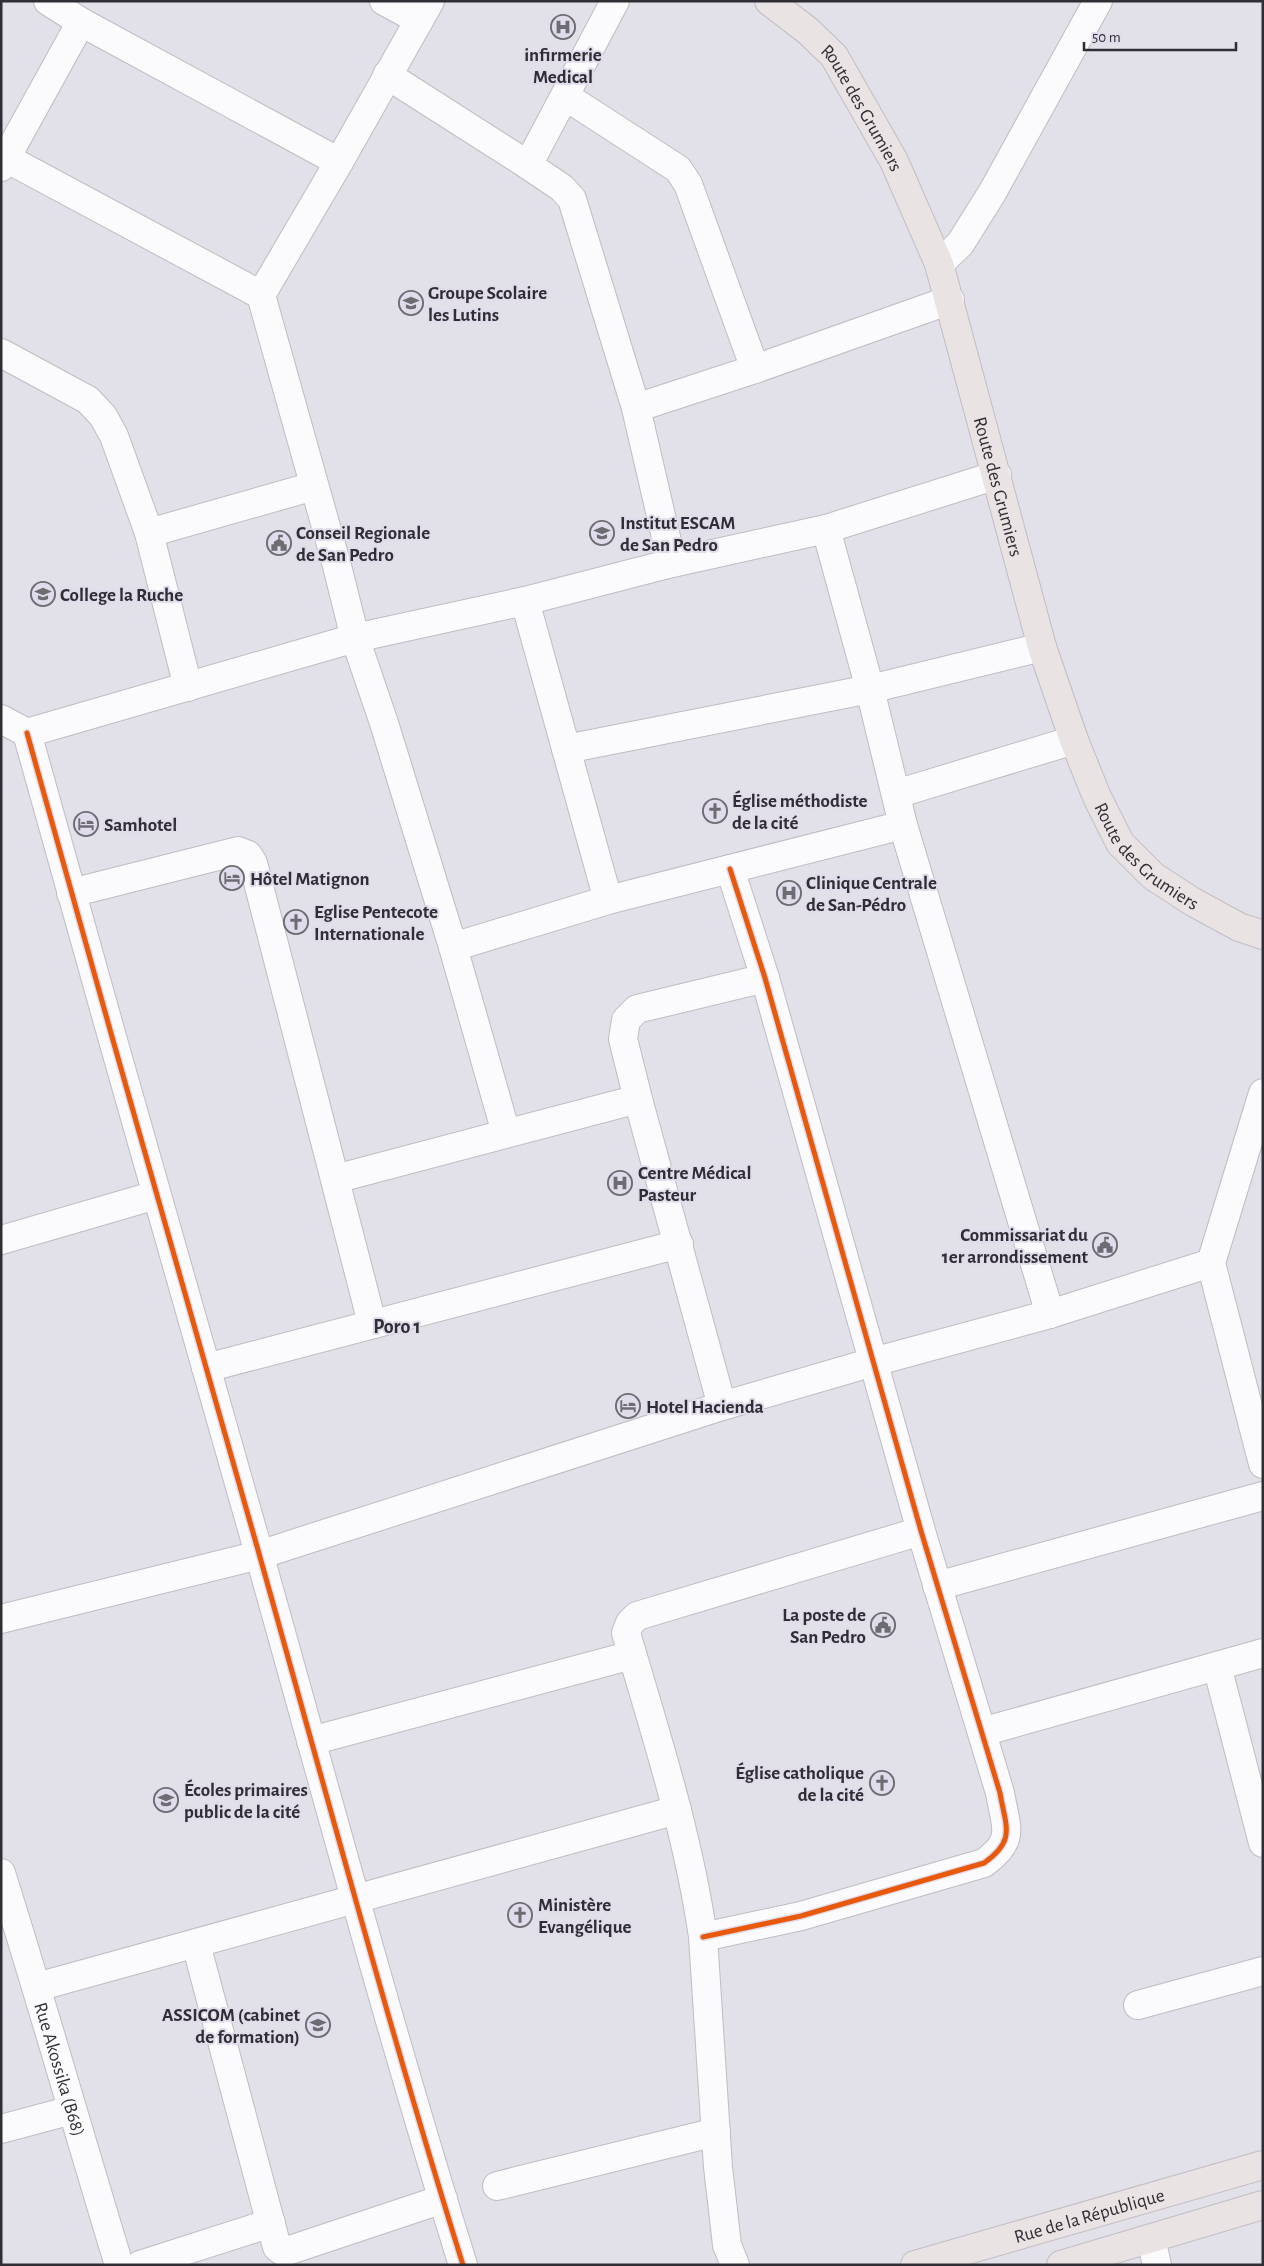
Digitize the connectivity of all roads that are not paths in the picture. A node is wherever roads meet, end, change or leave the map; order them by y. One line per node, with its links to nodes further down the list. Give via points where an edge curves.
1 (48, 1): 7 (street)
2 (384, 1): 6 (street)
3 (615, 1): 9 (street)
4 (769, 1): 13 (main road, Route des Grumiers, via 834,56 894,161)
5 (1098, 1): 13 (street, via 992,193 960,244)
6 (424, 11): 8 (street)
7 (81, 22): 10 (street); 11 (street)
8 (387, 75): 11 (street); 12 (street)
9 (564, 96): 12 (street); 17 (street, via 678,169 688,184)
10 (4, 162): 14 (street)
11 (340, 162): 14 (street)
12 (528, 165): 18 (street, via 562,188 572,199)
13 (939, 264): 15 (main road, Route des Grumiers)
14 (261, 295): 20 (street)
15 (950, 300): 17 (street); 19 (main road, Route des Grumiers)
16 (3, 359): 22 (street, via 88,400 103,416 114,436)
17 (756, 370): 18 (street)
18 (636, 408): 23 (street)
19 (997, 475): 21 (street); 26 (main road, Route des Grumiers)
20 (314, 486): 22 (street); 25 (street)
21 (826, 529): 23 (street); 28 (street)
22 (149, 533): 27 (street)
23 (672, 563): 24 (street)
24 (525, 601): 25 (street); 32 (street)
25 (355, 638): 27 (street); 39 (street)
26 (1042, 647): 28 (street); 31 (main road, Route des Grumiers)
27 (188, 688): 30 (street)
28 (870, 689): 32 (street); 33 (street)
29 (1, 719): 30 (street)
30 (27, 733): 36 (street)
31 (1074, 740): 33 (street); 38 (main road, Route des Grumiers, via 1097,797 1126,849 1153,876 1193,902 1239,927)
32 (566, 749): 37 (street)
33 (896, 794): 34 (street)
34 (903, 825): 35 (street); 49 (street)
35 (730, 869): 37 (street); 40 (street)
36 (71, 893): 44 (street, via 238,851 248,855 253,863); 45 (street)
37 (608, 900): 39 (street)
38 (1263, 935)
39 (453, 947): 43 (street)
40 (765, 978): 42 (street, via 637,1009 626,1020 623,1039); 51 (street)
41 (1263, 1093): 48 (street)
42 (638, 1100): 43 (street); 47 (street)
43 (506, 1133): 44 (street)
44 (335, 1179): 50 (street)
45 (156, 1195): 46 (street); 52 (street)
46 (1, 1240)
47 (679, 1244): 50 (street); 53 (street)
48 (1211, 1263): 49 (street); 54 (street)
49 (1050, 1314): 51 (street)
50 (372, 1323): 52 (street)
51 (873, 1362): 53 (street); 56 (street)
52 (206, 1368): 57 (street)
53 (722, 1406): 57 (street)
54 (1263, 1464)
55 (1263, 1496): 58 (street)
56 (921, 1531): 58 (street); 61 (street, via 636,1616 626,1633)
57 (260, 1555): 59 (street); 64 (street)
58 (937, 1586): 63 (street)
59 (1, 1619)
60 (1263, 1653): 62 (street)
61 (632, 1655): 64 (street); 65 (street)
62 (1218, 1666): 63 (street); 66 (street)
63 (982, 1732): 69 (street, via 1008,1834 999,1852 984,1863 800,1916)
64 (311, 1741): 68 (street)
65 (677, 1810): 68 (street); 69 (street)
66 (1263, 1843)
67 (1, 1873): 72 (street, Rue Akossika (B68))
68 (354, 1899): 70 (street); 79 (street)
69 (703, 1937): 76 (street)
70 (196, 1944): 72 (street); 81 (street)
71 (1263, 1970): 73 (street)
72 (37, 1987): 74 (street, Rue Akossika (B68))
73 (1138, 2005)
74 (72, 2110): 75 (street); 84 (street, Rue Akossika (B68))
75 (1, 2129)
76 (716, 2132): 78 (street); 87 (street, via 727,2245)
77 (1263, 2165): 88 (main road, Rue de la République)
78 (497, 2186)
79 (443, 2199): 81 (street, via 288,2251 277,2247); 86 (street)
80 (1263, 2205): 82 (main road, Rue de la République)
81 (271, 2223): 85 (street)
82 (1150, 2238): 83 (main road, Rue de la République); 89 (street)
83 (1067, 2264)
84 (119, 2265)
85 (140, 2265)
86 (464, 2265)
87 (734, 2265)
88 (915, 2265)
89 (1157, 2265)

